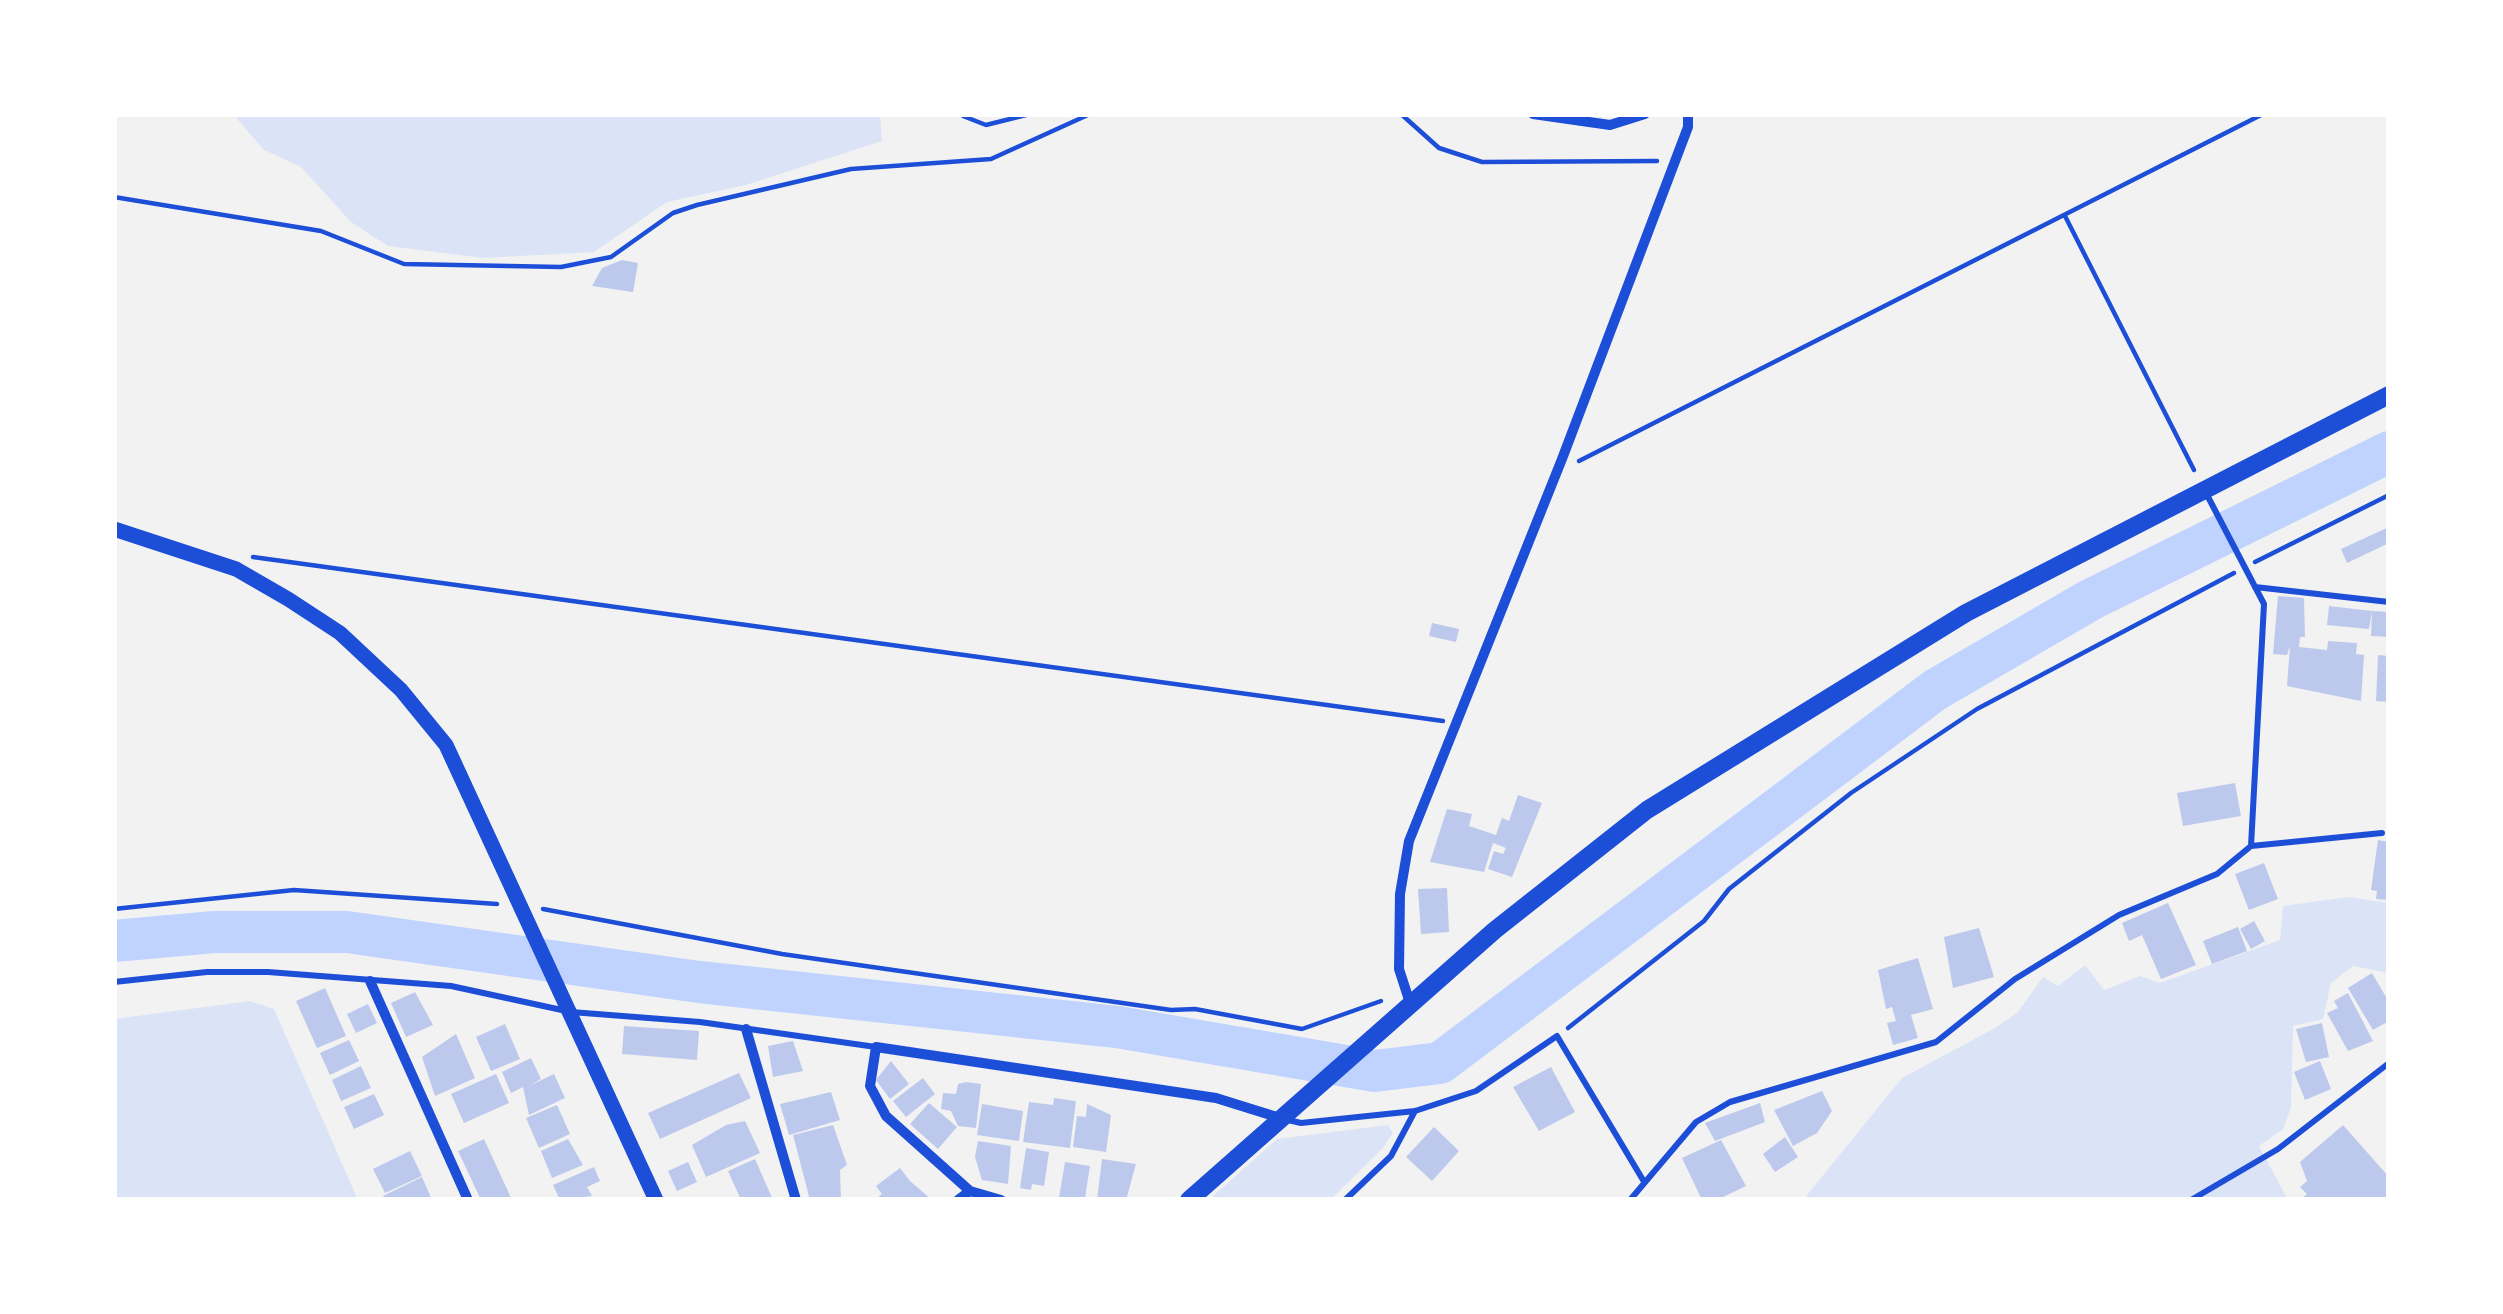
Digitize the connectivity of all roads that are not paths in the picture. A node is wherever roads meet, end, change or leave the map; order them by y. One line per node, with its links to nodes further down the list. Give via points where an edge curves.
1 (1533, 114): 2 (street, via 1610,124)
2 (1645, 114)
3 (1688, 114): 13 (street, via 1406,859 1399,969)
4 (2389, 395): 5 (main road)
5 (2209, 498): 7 (lane); 13 (main road, via 1966,613 1766,733 1647,810)
6 (114, 529): 14 (main road, via 236,568 340,633 400,690 446,745)
7 (2255, 587): 8 (lane); 10 (lane, via 2264,604)
8 (2389, 602)
9 (2382, 833): 10 (lane)
10 (2251, 846): 20 (lane, via 2217,874 2119,915 1936,1042 1730,1102 1696,1122)
11 (370, 981): 12 (lane, via 207,972); 14 (lane); 22 (street)
12 (114, 982)
13 (1410, 1003): 19 (main road)
14 (569, 1007): 15 (lane); 23 (main road)
15 (746, 1029): 16 (lane); 24 (street)
16 (876, 1047): 19 (street, via 1216,1098); 21 (street, via 870,1086 886,1116)
17 (2389, 1063): 30 (lane, via 2278,1149)
18 (1415, 1111): 19 (lane, via 1301,1124); 20 (lane, via 1477,1091 1557,1036); 28 (lane, via 1391,1156)
19 (1276, 1117): 27 (main road)
20 (1643, 1180): 29 (lane)
21 (970, 1191): 25 (street); 26 (street)
22 (468, 1200)
23 (656, 1200)
24 (796, 1200)
25 (958, 1200)
26 (1001, 1200)
27 (1189, 1200)
28 (1345, 1200)
29 (1630, 1200)
30 (2191, 1200)

